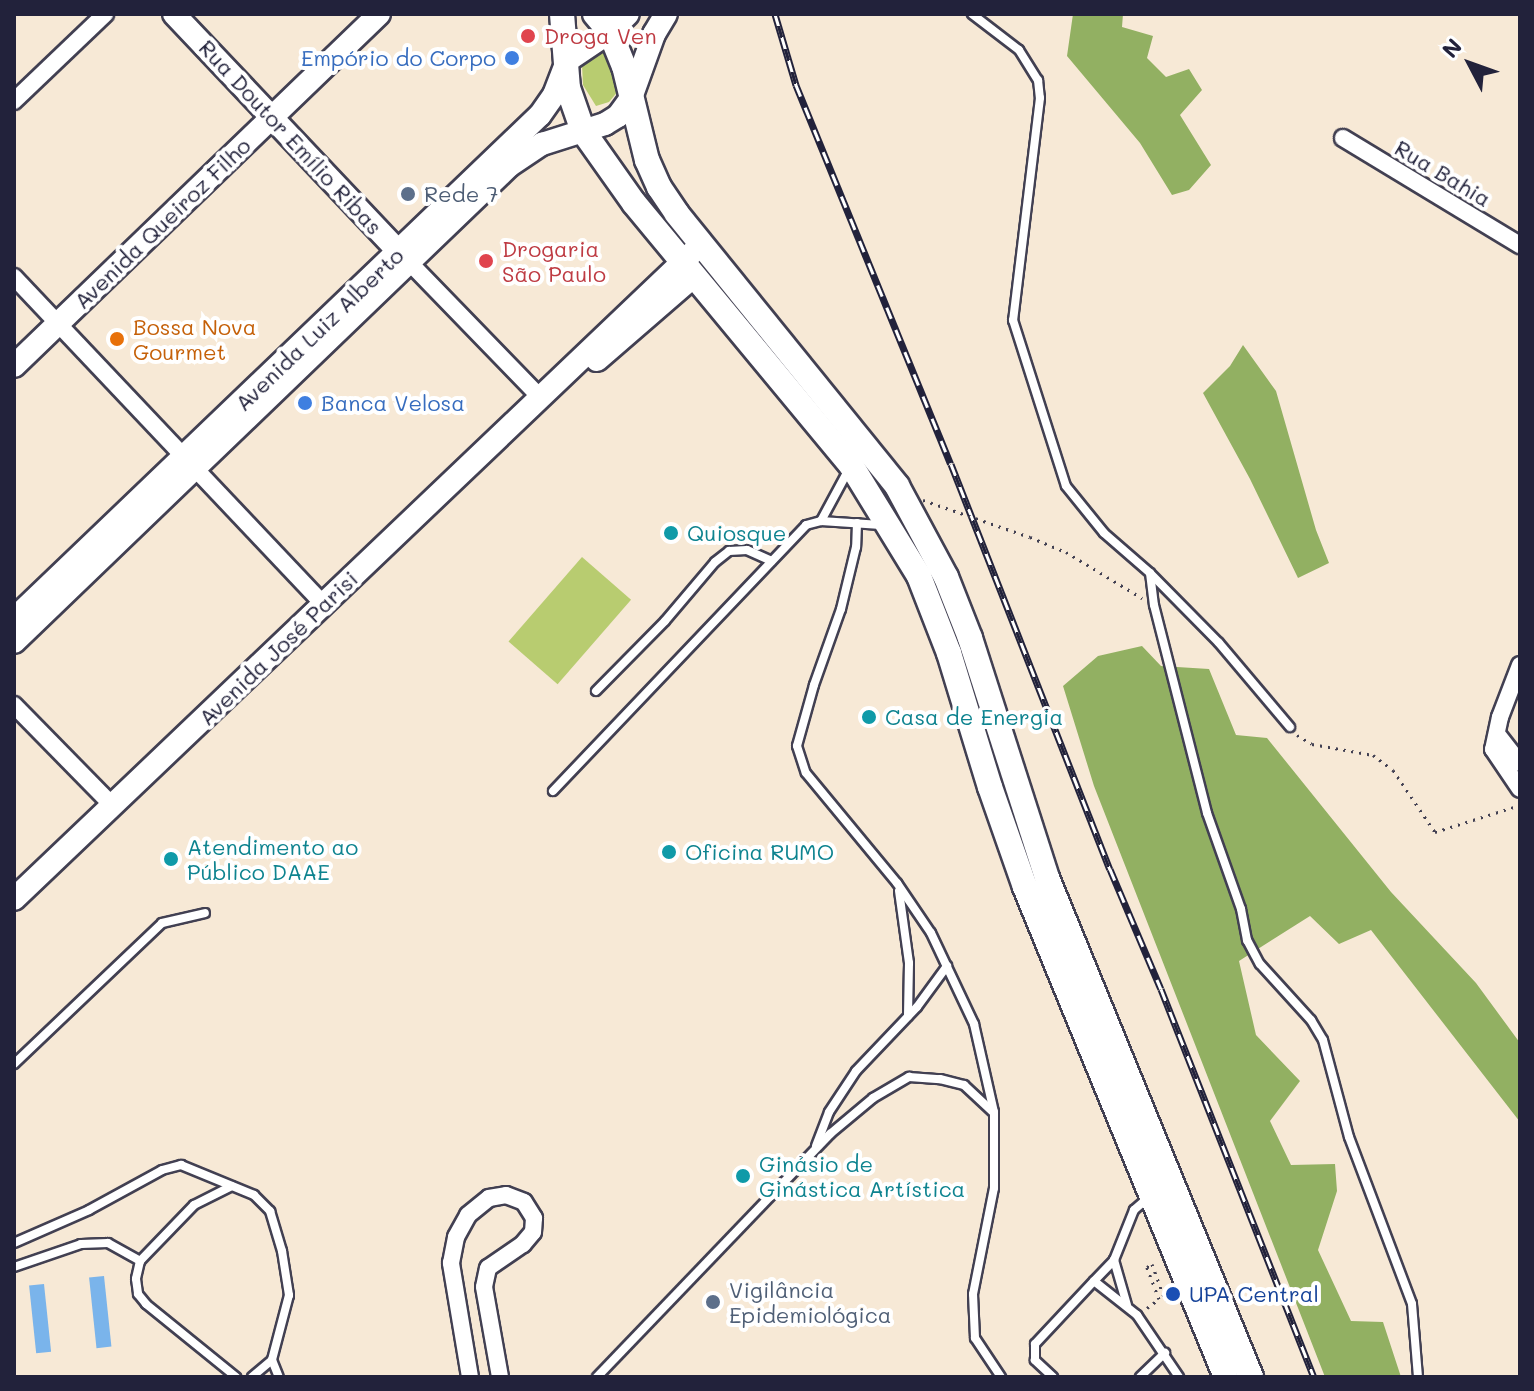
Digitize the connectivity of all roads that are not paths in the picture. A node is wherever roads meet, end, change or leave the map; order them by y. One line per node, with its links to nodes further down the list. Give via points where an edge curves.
1 (105, 14): 11 (street)
2 (174, 14): 12 (street, Rua Doutor Emílio Ribas)
3 (379, 14): 12 (street, Avenida Queiroz Filho)
4 (562, 14): 9 (main road)
5 (628, 14): 8 (street)
6 (666, 14): 10 (street)
7 (972, 14): 29 (lane, via 1019,50 1038,80 1013,320 1037,396 1066,486 1104,533)
8 (602, 23): 9 (street); 10 (main road, via 624,66)
9 (567, 61): 13 (main road, via 572,106); 17 (street, Avenida Luiz Alberto, via 540,115)
10 (631, 98): 13 (street, Avenida Luiz Alberto, via 618,116); 15 (main road, via 659,187)
11 (14, 101)
12 (273, 117): 17 (street, Rua Doutor Emílio Ribas); 20 (street, Avenida Queiroz Filho)
13 (583, 131): 17 (street, Avenida Luiz Alberto, via 542,144 509,166); 18 (main road)
14 (1343, 138): 16 (street, Rua Bahia)
15 (701, 245): 18 (street, Avenida José Parisi); 71 (main road, via 897,486 946,577 1047,878)
16 (1520, 245)
17 (405, 258): 22 (street, Rua Doutor Emílio Ribas); 23 (street, Avenida Luiz Alberto)
18 (688, 268): 22 (street, Avenida José Parisi); 24 (main road)
19 (14, 277): 20 (street)
20 (58, 323): 21 (street, Avenida Queiroz Filho); 23 (street)
21 (14, 366)
22 (541, 398): 30 (street, Avenida José Parisi)
23 (192, 464): 30 (street); 31 (street, Avenida Luiz Alberto); 32 (street, Avenida Luiz Alberto)
24 (851, 465): 25 (lane); 27 (main road)
25 (821, 521): 26 (lane); 28 (lane, via 806,525)
26 (857, 523): 27 (lane); 42 (lane, via 841,609 797,746 806,773)
27 (890, 526): 51 (main road, via 919,576 949,653 1025,887)
28 (772, 561): 34 (lane, via 747,550 729,551); 40 (lane)
29 (1150, 573): 36 (lane); 72 (lane, via 1207,813 1247,940 1260,964 1323,1040 1349,1137 1412,1304)
30 (323, 604): 41 (street, Avenida José Parisi)
31 (14, 619)
32 (14, 642)
33 (1520, 665): 37 (street)
34 (596, 691)
35 (14, 705): 41 (street)
36 (1290, 727)
37 (1497, 734): 38 (street); 39 (street, via 1494,756)
38 (1520, 763)
39 (1520, 789)
40 (553, 791)
41 (113, 806): 43 (street, Avenida José Parisi)
42 (897, 883): 45 (lane); 46 (lane, via 909,963)
43 (14, 899)
44 (205, 913): 47 (lane, via 162,923)
45 (947, 966): 46 (lane); 48 (lane, via 974,1024)
46 (908, 1017): 49 (lane, via 856,1071 829,1112)
47 (14, 1064)
48 (994, 1112): 49 (lane, via 964,1085 909,1077 873,1098); 66 (lane, via 994,1188 973,1294 975,1338)
49 (814, 1150): 65 (lane)
50 (232, 1186): 52 (lane, via 181,1165); 54 (lane, via 194,1205); 59 (lane, via 254,1195 270,1211 282,1251 289,1295)
51 (1150, 1196): 53 (lane, via 1134,1210); 70 (main road)
52 (14, 1243)
53 (1114, 1260): 56 (lane); 57 (lane)
54 (140, 1261): 55 (lane, via 108,1243 81,1244); 60 (lane, via 138,1294 146,1304)
55 (14, 1267)
56 (1094, 1281): 57 (lane); 67 (lane, via 1035,1344 1035,1360)
57 (1128, 1306): 58 (lane)
58 (1165, 1353): 68 (lane); 69 (lane)
59 (272, 1360): 61 (lane); 62 (lane)
60 (236, 1377)
61 (252, 1377)
62 (279, 1377)
63 (470, 1377): 64 (street, via 451,1263 456,1237 468,1215 489,1198 506,1195 524,1202 534,1218 533,1232 523,1244 488,1268 484,1287)
64 (500, 1377)
65 (597, 1377)
66 (1001, 1377)
67 (1053, 1377)
68 (1140, 1377)
69 (1179, 1377)
70 (1226, 1377)
71 (1251, 1377)
72 (1418, 1377)

